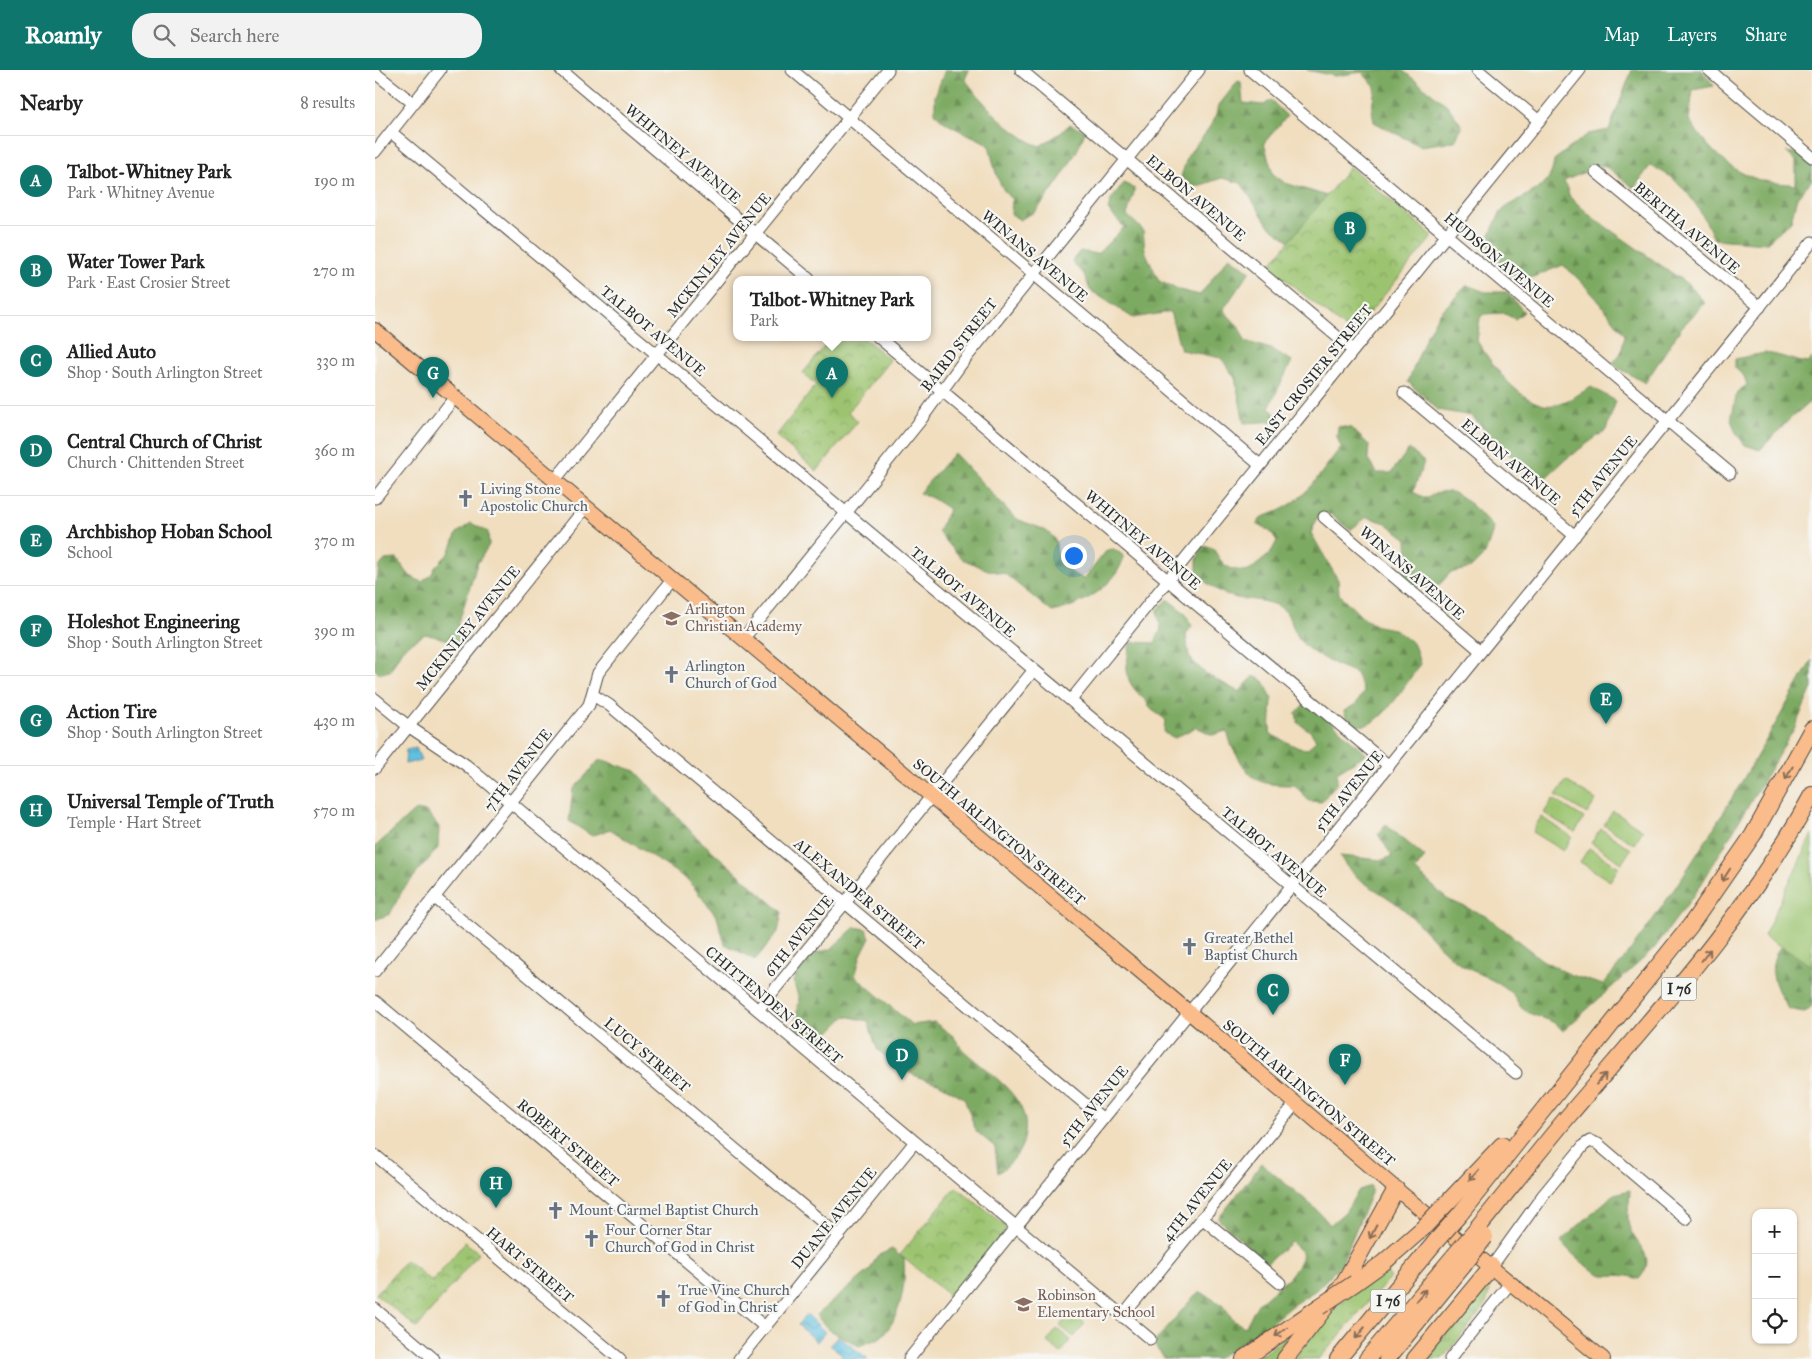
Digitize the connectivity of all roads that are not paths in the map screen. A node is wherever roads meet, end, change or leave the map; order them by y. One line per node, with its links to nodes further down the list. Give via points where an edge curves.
1 (440, 70): 12 (street)
2 (561, 70): 20 (street, WHITNEY AVENUE)
3 (792, 70): 13 (street, WINANS AVENUE)
4 (888, 70): 13 (street, MCKINLEY AVENUE)
5 (1021, 70): 18 (street, ELBON AVENUE)
6 (1199, 70): 18 (street, BAIRD STREET)
7 (1250, 70): 21 (street, HUDSON AVENUE)
8 (1478, 70): 14 (street)
9 (1580, 70): 14 (street, EAST CROSIER STREET)
10 (1709, 70): 17 (street)
11 (375, 73): 12 (street)
12 (413, 103): 15 (street)
13 (849, 118): 20 (street, MCKINLEY AVENUE); 23 (street, WINANS AVENUE)
14 (1539, 121): 21 (street, EAST CROSIER STREET)
15 (392, 133): 16 (street); 29 (street, TALBOT AVENUE)
16 (375, 152)
17 (1812, 157)
18 (1126, 159): 23 (street, BAIRD STREET); 28 (street, ELBON AVENUE)
19 (1596, 172): 25 (street, BERTHA AVENUE)
20 (755, 234): 24 (street, WHITNEY AVENUE); 29 (street, MCKINLEY AVENUE)
21 (1446, 235): 28 (street, EAST CROSIER STREET); 33 (street, HUDSON AVENUE)
22 (1812, 242): 25 (street, 5TH AVENUE)
23 (1033, 275): 30 (street, BAIRD STREET); 34 (street, WINANS AVENUE)
24 (805, 276)
25 (1760, 307): 33 (street, 5TH AVENUE)
26 (375, 330): 32 (main road, SOUTH ARLINGTON STREET)
27 (883, 341): 30 (street, WHITNEY AVENUE)
28 (1353, 350): 34 (street, EAST CROSIER STREET)
29 (657, 354): 36 (street, MCKINLEY AVENUE); 39 (street, TALBOT AVENUE)
30 (942, 390): 39 (street, BAIRD STREET); 42 (street, WHITNEY AVENUE)
31 (1404, 392): 41 (street, ELBON AVENUE)
32 (455, 397): 36 (main road, SOUTH ARLINGTON STREET); 37 (street)
33 (1667, 421): 35 (street, HUDSON AVENUE); 41 (street, 5TH AVENUE)
34 (1261, 465): 42 (street, EAST CROSIER STREET)
35 (1730, 473)
36 (554, 481): 38 (main road, SOUTH ARLINGTON STREET)
37 (375, 498)
38 (586, 507): 43 (main road, SOUTH ARLINGTON STREET); 50 (street, MCKINLEY AVENUE)
39 (846, 513): 44 (street, BAIRD STREET); 46 (street, TALBOT AVENUE)
40 (1324, 518): 45 (street, WINANS AVENUE)
41 (1575, 536): 45 (street, 5TH AVENUE)
42 (1167, 579): 49 (street, EAST CROSIER STREET); 52 (street, WHITNEY AVENUE)
43 (672, 580): 44 (main road, SOUTH ARLINGTON STREET); 47 (street, 7TH AVENUE, via 599,673)
44 (743, 638): 55 (main road, SOUTH ARLINGTON STREET)
45 (1481, 651): 52 (street, 5TH AVENUE)
46 (1033, 671): 49 (street, TALBOT AVENUE); 55 (street, 6TH AVENUE)
47 (593, 695): 56 (street, 7TH AVENUE, via 589,705); 59 (street, ALEXANDER STREET)
48 (375, 700): 50 (street, CHITTENDEN STREET)
49 (1071, 700): 57 (street, TALBOT AVENUE)
50 (407, 726): 53 (street, MCKINLEY AVENUE); 56 (street, CHITTENDEN STREET, via 466,765)
51 (1812, 729): 70 (highway, I 76, one-way to 70, via 1773,801 1684,934 1591,1050)
52 (1389, 766): 57 (street, 5TH AVENUE)
53 (375, 768)
54 (1812, 795): 75 (highway, I 76, one-way to 54, bridge, via 1569,1116 1685,981 1742,907)
55 (932, 796): 59 (street, 6TH AVENUE); 63 (main road, SOUTH ARLINGTON STREET)
56 (510, 803): 58 (street, 7TH AVENUE); 62 (street, CHITTENDEN STREET)
57 (1291, 886): 63 (street, 5TH AVENUE); 64 (street, TALBOT AVENUE)
58 (435, 898): 60 (street, 7TH AVENUE); 74 (street, LUCY STREET)
59 (844, 903): 62 (street, 6TH AVENUE); 66 (street, ALEXANDER STREET)
60 (375, 971)
61 (375, 1001): 81 (street, ROBERT STREET)
62 (759, 1010): 67 (street, CHITTENDEN STREET)
63 (1189, 1012): 65 (main road, SOUTH ARLINGTON STREET); 66 (street, 5TH AVENUE)
64 (1516, 1073)
65 (1296, 1103): 69 (main road, SOUTH ARLINGTON STREET); 71 (street, 4TH AVENUE)
66 (1103, 1119): 73 (street, 5TH AVENUE)
67 (914, 1143): 73 (street, CHITTENDEN STREET); 74 (street, DUANE AVENUE)
68 (375, 1155): 84 (street, HART STREET)
69 (1396, 1189): 76 (main road, SOUTH ARLINGTON STREET); 88 (highway, one-way to 88, via 1342,1286)
70 (1453, 1208): 87 (highway, one-way to 87, bridge, via 1422,1229 1383,1263); 89 (highway, I 76, one-way to 89, bridge, via 1436,1241)
71 (1202, 1218): 77 (street); 80 (street, 4TH AVENUE)
72 (1686, 1219): 76 (street, via 1598,1144 1590,1141 1543,1195)
73 (1015, 1228): 80 (street, CHITTENDEN STREET); 86 (street, 5TH AVENUE)
74 (839, 1236): 81 (street, DUANE AVENUE)
75 (1459, 1261): 90 (highway, I 76, one-way to 75); 91 (highway)
76 (1492, 1266): 78 (main road, SOUTH ARLINGTON STREET); 92 (highway)
77 (1280, 1282)
78 (1511, 1282): 93 (street); 94 (main road, SOUTH ARLINGTON STREET)
79 (375, 1309): 83 (street)
80 (1122, 1317): 82 (street, CHITTENDEN STREET)
81 (765, 1327): 85 (street, DUANE AVENUE)
82 (1150, 1339)
83 (434, 1359)
84 (620, 1359)
85 (739, 1359)
86 (909, 1359)
87 (1245, 1359)
88 (1285, 1359)
89 (1338, 1359)
90 (1367, 1359)
91 (1387, 1359)
92 (1415, 1359)
93 (1450, 1359)
94 (1603, 1359)

